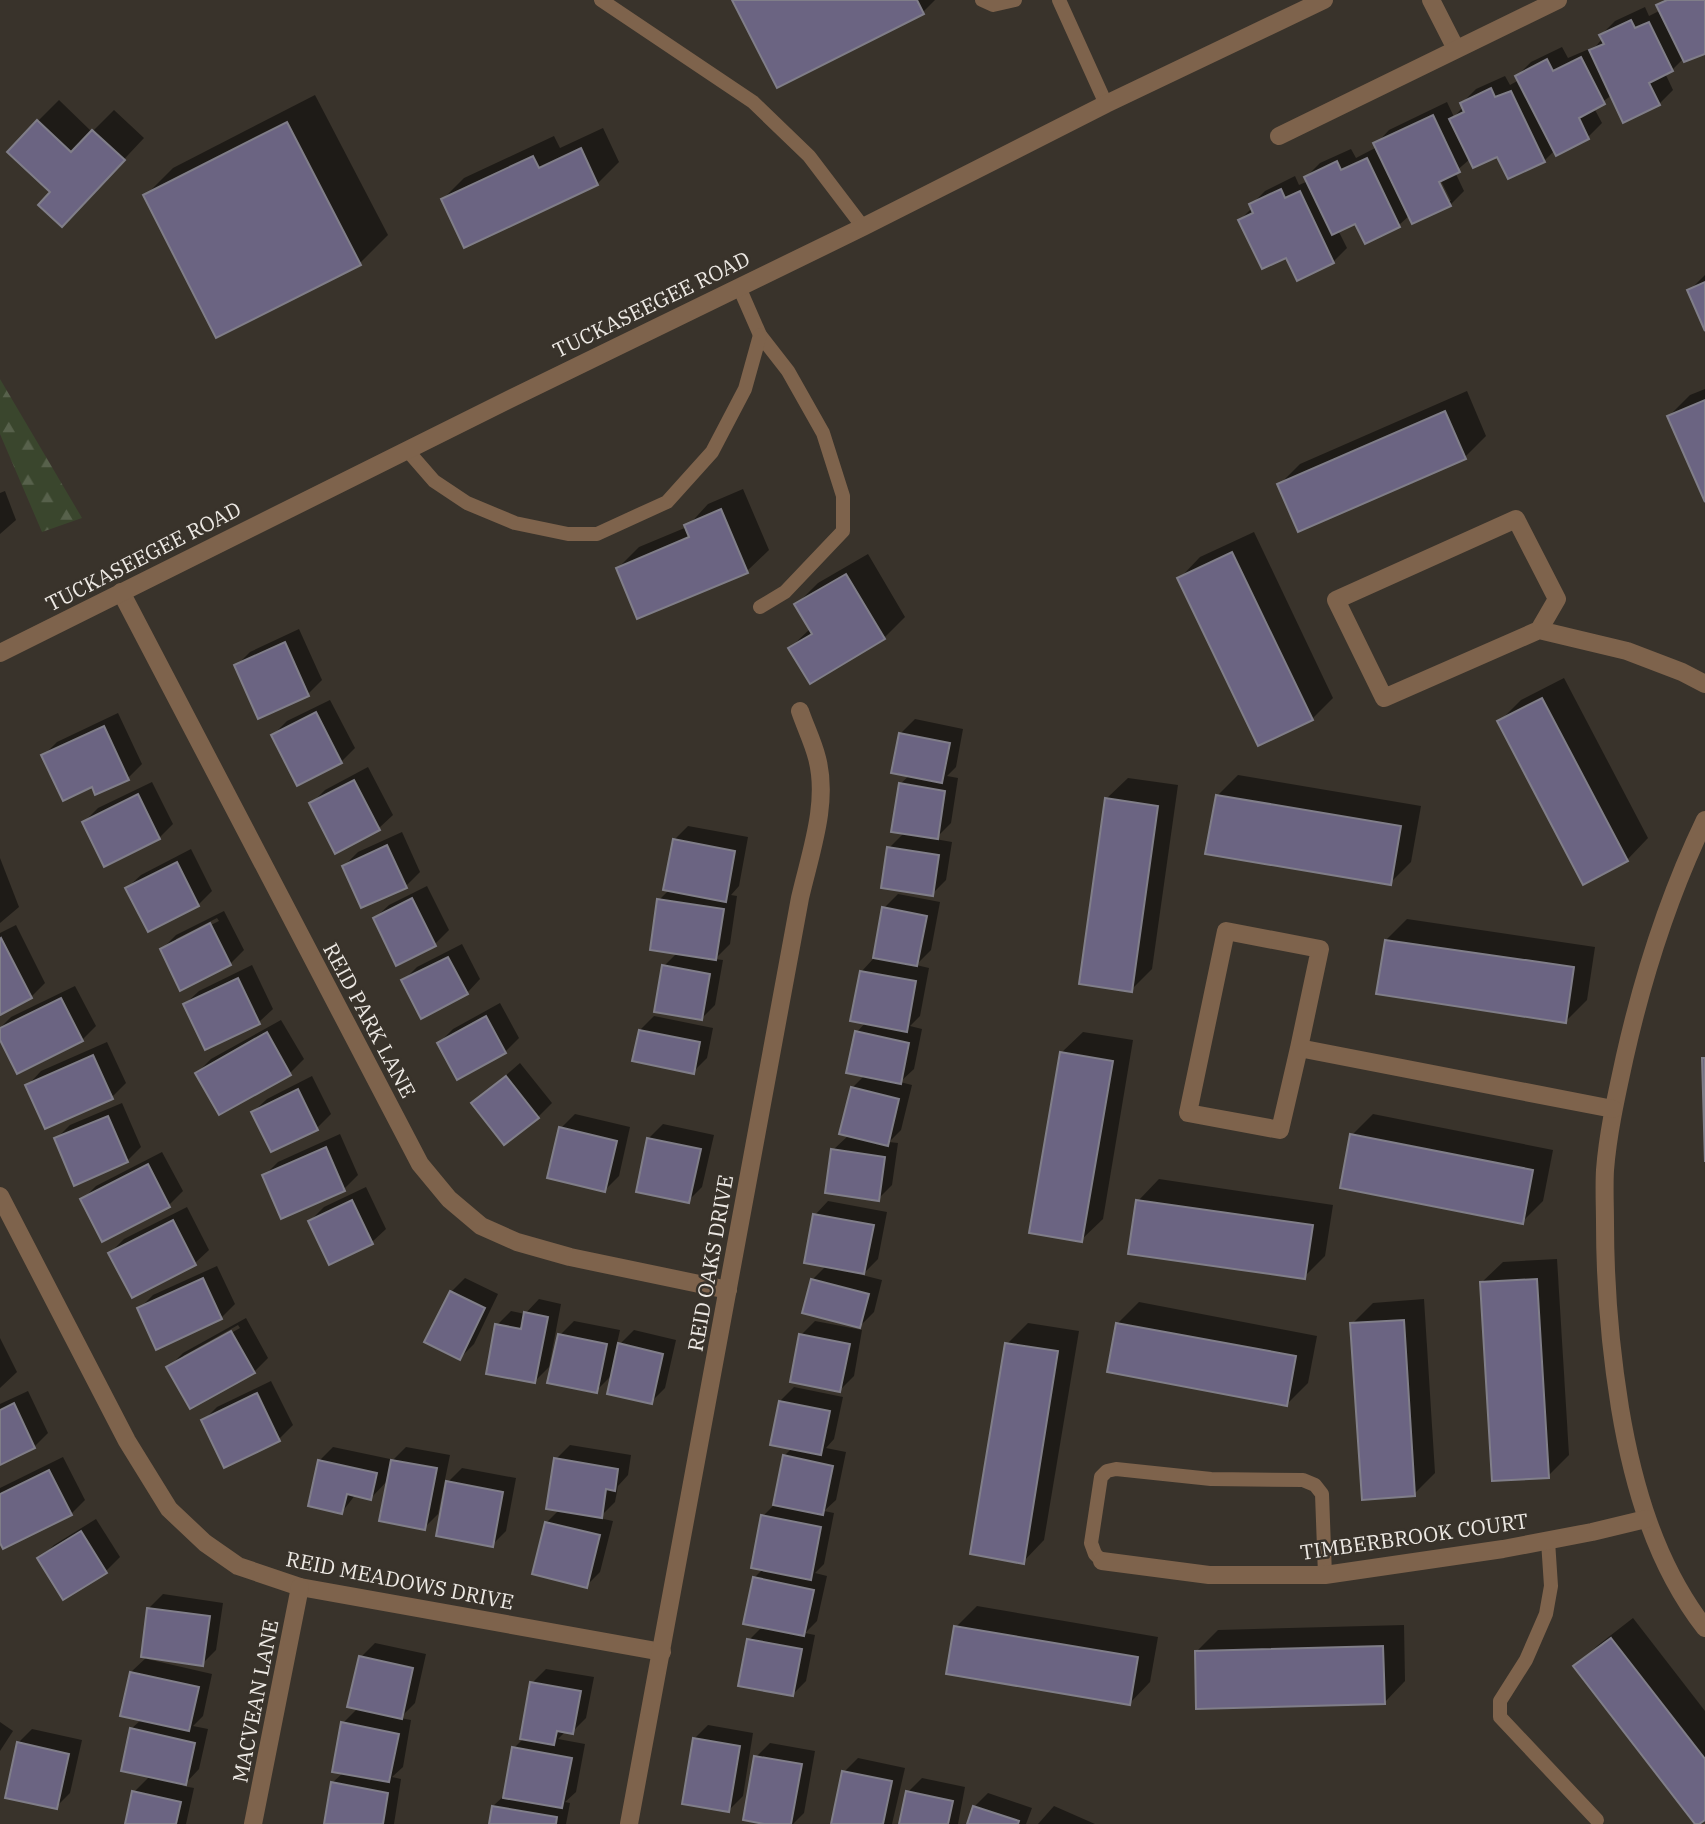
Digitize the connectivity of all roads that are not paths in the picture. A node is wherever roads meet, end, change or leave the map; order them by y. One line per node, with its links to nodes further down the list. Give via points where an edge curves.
1 (601, 0): 11 (lane, via 752,102 809,156)
2 (982, 0): 3 (lane, via 993,5)
3 (1015, 0)
4 (1059, 0): 9 (lane)
5 (1324, 0): 9 (street, TUCKASEEGEE ROAD)
6 (1431, 0): 8 (street)
7 (1558, 0): 8 (street)
8 (1457, 49): 10 (street)
9 (1106, 104): 11 (street, TUCKASEEGEE ROAD)
10 (1279, 136)
11 (863, 227): 12 (street, TUCKASEEGEE ROAD)
12 (739, 287): 13 (lane); 14 (street, TUCKASEEGEE ROAD)
13 (760, 335): 14 (lane, via 745,389 712,452 667,502 597,534 568,534 514,523 467,503 434,481); 16 (lane, via 788,371 823,433 843,496 844,531 786,592)
14 (407, 450): 15 (street, TUCKASEEGEE ROAD)
15 (121, 592): 18 (street, TUCKASEEGEE ROAD); 25 (street, REID PARK LANE, via 420,1164 449,1199 481,1226 517,1242)
16 (760, 607)
17 (1539, 630): 17 (street, via 1384,698 1336,600 1516,519 1557,598); 19 (street, via 1627,651)
18 (0, 653)
19 (1705, 684)
20 (800, 711): 25 (street, REID OAKS DRIVE, via 817,759 821,790 817,823)
21 (1705, 820): 23 (street, via 1658,930)
22 (1299, 1048): 22 (street, via 1280,1130 1188,1113 1226,930 1320,949); 23 (street)
23 (1613, 1109): 26 (street, via 1605,1171 1605,1289 1610,1349 1630,1464)
24 (0, 1196): 30 (street, REID MEADOWS DRIVE, via 127,1441 169,1509 238,1566)
25 (728, 1290): 32 (street, REID OAKS DRIVE)
26 (1646, 1519): 27 (street, TIMBERBROOK COURT); 31 (street, via 1670,1573)
27 (1548, 1541): 29 (street, TIMBERBROOK COURT); 33 (lane, via 1551,1586 1546,1614 1526,1660 1500,1701 1500,1717)
28 (1102, 1561): 29 (street, TIMBERBROOK COURT, via 1209,1575); 29 (lane, via 1091,1543 1101,1477 1107,1471 1303,1480 1322,1494)
29 (1325, 1575)
30 (300, 1587): 32 (street, REID MEADOWS DRIVE); 34 (street, MACVEAN LANE)
31 (1705, 1628)
32 (662, 1652): 35 (street, REID OAKS DRIVE)
33 (1597, 1820)
34 (253, 1824)
35 (629, 1824)

